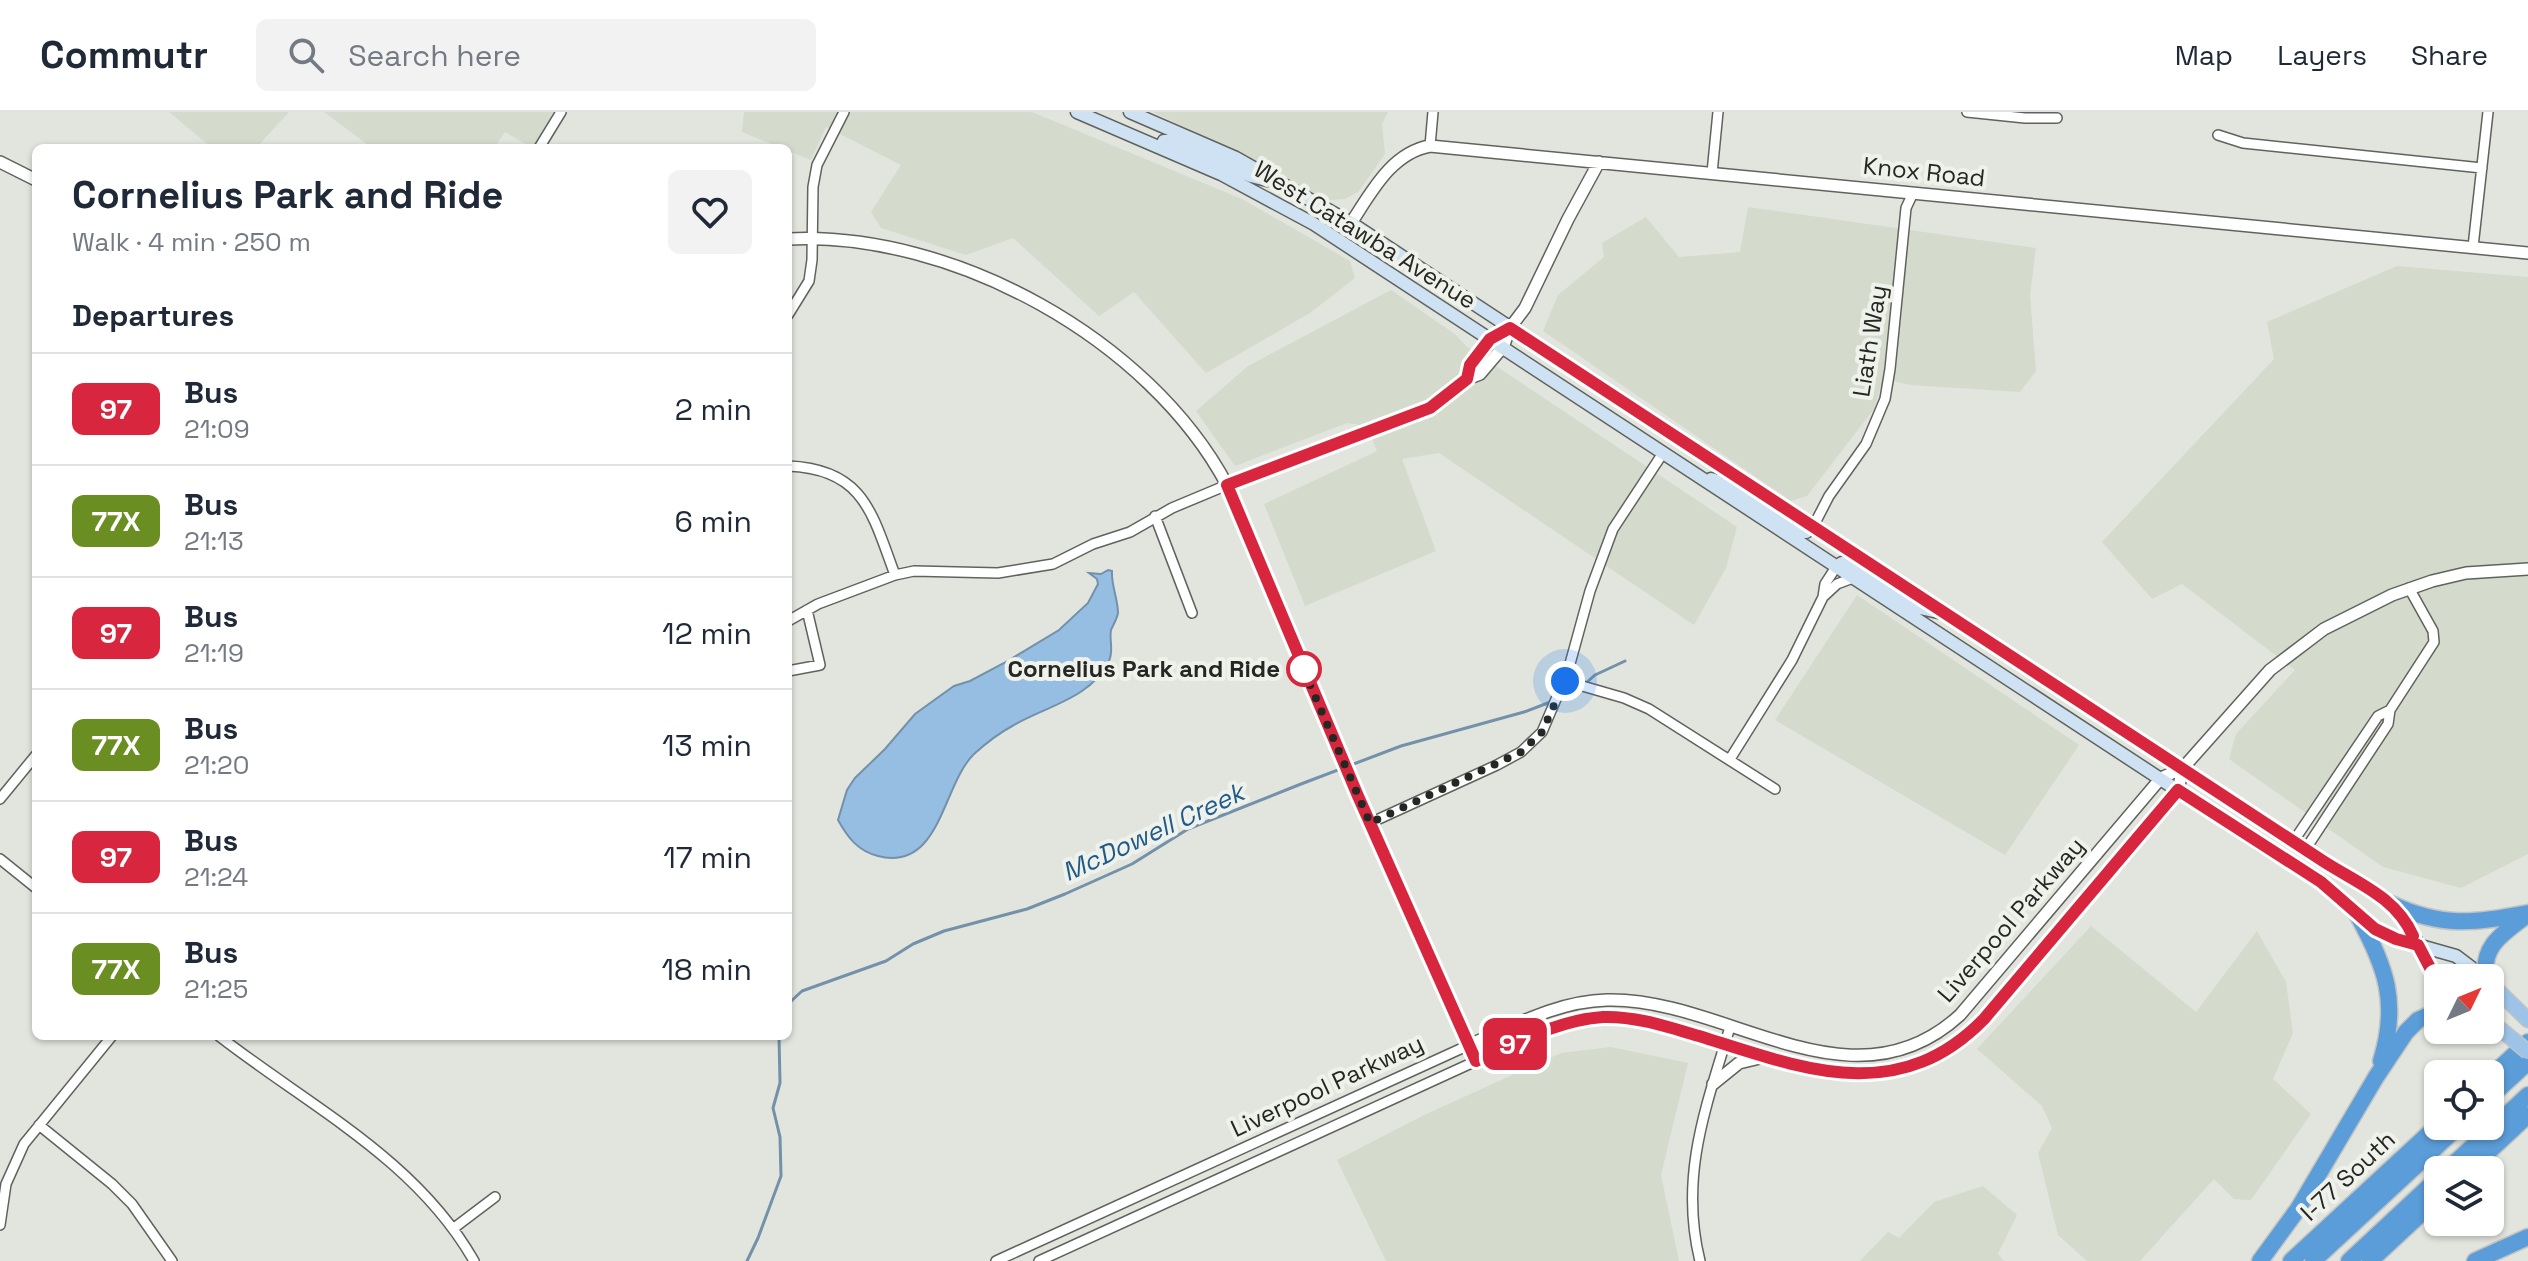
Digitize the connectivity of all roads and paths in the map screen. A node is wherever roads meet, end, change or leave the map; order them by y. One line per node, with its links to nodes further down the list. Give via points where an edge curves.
1 (561, 112): 11 (street)
2 (844, 112): 22 (street, via 817,165)
3 (1077, 112): 13 (main road, West Catawba Avenue)
4 (1130, 112): 19 (main road, West Catawba Avenue)
5 (1433, 112): 12 (street)
6 (1718, 112): 17 (street)
7 (1968, 112): 9 (street)
8 (2488, 112): 16 (street)
9 (2057, 118)
10 (2218, 135): 16 (street, via 2243,143)
11 (541, 144)
12 (1430, 146): 15 (street, Knox Road); 21 (street, via 1417,148 1394,164)
13 (1161, 147): 19 (main road, via 1168,140 1251,176); 28 (main road, West Catawba Avenue, via 1314,224)
14 (0, 162): 18 (street)
15 (1599, 162): 17 (street, Knox Road); 27 (street)
16 (2482, 168): 24 (street)
17 (1712, 173): 20 (street, Knox Road)
18 (32, 178)
19 (1282, 183): 21 (main road, West Catawba Avenue)
20 (1913, 193): 24 (street, Knox Road); 36 (street, Liath Way, via 1906,208 1885,399 1866,444)
21 (1351, 223): 27 (main road, West Catawba Avenue)
22 (813, 238): 23 (street); 26 (street, via 809,281); 34 (street, via 898,249 945,262 1041,305 1106,348 1152,388 1203,446)
23 (792, 239)
24 (2473, 247): 25 (street, Knox Road)
25 (2528, 253)
26 (792, 309)
27 (1510, 328): 28 (street); 29 (street); 36 (main road, West Catawba Avenue)
28 (1490, 339): 29 (main road, West Catawba Avenue); 30 (street, via 1470,365)
29 (1503, 347): 30 (street, via 1480,374); 31 (main road, West Catawba Avenue)
30 (1467, 379): 34 (street, via 1414,416)
31 (1663, 453): 33 (main road, West Catawba Avenue); 48 (street, via 1613,529)
32 (792, 467): 39 (street, via 828,472 856,490)
33 (1693, 472): 36 (main road, via 1727,484 1801,532); 37 (main road, West Catawba Avenue)
34 (1227, 485): 35 (street); 57 (street)
35 (1155, 516): 39 (street, via 1053,564 998,573 929,570); 44 (street)
36 (1813, 527): 45 (main road, West Catawba Avenue)
37 (1836, 567): 40 (main road, West Catawba Avenue); 42 (street); 45 (main road, via 1848,564 1920,608)
38 (2528, 569): 41 (street, via 2466,573)
39 (895, 575): 43 (street)
40 (1853, 578): 42 (street); 53 (main road, West Catawba Avenue)
41 (2409, 588): 49 (street, via 2434,642); 52 (street, via 2324,629 2280,661)
42 (1823, 597): 50 (street, via 1792,660)
43 (807, 610): 46 (street); 47 (street, via 820,665)
44 (1192, 613)
45 (1945, 613): 52 (main road, West Catawba Avenue)
46 (792, 619)
47 (792, 670)
48 (1565, 681): 50 (street, via 1649,709); 57 (street, via 1542,732 1521,752)
49 (2390, 710): 58 (street, via 2378,716); 59 (street, via 2388,724)
50 (1730, 759): 54 (street)
51 (32, 760): 56 (street)
52 (2183, 768): 53 (street, Liverpool Parkway); 55 (street); 58 (main road, West Catawba Avenue)
53 (2161, 778): 55 (main road, West Catawba Avenue); 72 (street, Liverpool Parkway, via 1942,1031 1889,1051 1841,1056)
54 (1775, 789)
55 (2178, 790): 64 (main road, West Catawba Avenue, via 2321,882); 80 (street, Liverpool Parkway, via 1984,1019 1956,1044 1915,1064 1865,1074 1828,1072)
56 (0, 799)
57 (1370, 823): 78 (street)
58 (2293, 842): 59 (main road, West Catawba Avenue)
59 (2305, 850): 62 (main road, West Catawba Avenue)
60 (0, 859): 61 (street)
61 (32, 885)
62 (2391, 904): 63 (highway, via 2454,923); 65 (main road, West Catawba Avenue)
63 (2528, 914): 68 (highway, via 2497,938)
64 (2358, 916): 65 (main road, West Catawba Avenue, via 2386,935); 84 (highway, via 2389,989 2389,1026)
65 (2418, 945): 66 (main road, West Catawba Avenue); 67 (main road, West Catawba Avenue)
66 (2428, 964)
67 (2467, 964)
68 (2485, 964)
69 (2504, 997): 71 (main road)
70 (2424, 1016): 84 (highway)
71 (2523, 1016)
72 (1730, 1027): 77 (street); 78 (street, Liverpool Parkway, via 1669,1008 1608,1000 1538,1015)
73 (2504, 1032): 79 (main road, bridge)
74 (109, 1040): 89 (street)
75 (225, 1040): 98 (street, via 390,1160)
76 (2528, 1042): 83 (highway)
77 (1725, 1044): 80 (street, Liverpool Parkway); 81 (street, Liverpool Parkway, via 1655,1023 1604,1017 1559,1025); 85 (street)
78 (1469, 1045): 81 (street); 102 (street, Liverpool Parkway)
79 (2528, 1052)
80 (1766, 1057): 85 (street, via 1739,1063)
81 (1476, 1061): 103 (street, Liverpool Parkway)
82 (2528, 1062): 86 (highway)
83 (2504, 1064)
84 (2376, 1077): 105 (highway, via 2298,1209)
85 (1713, 1084): 104 (street, via 1693,1162)
86 (2504, 1084)
87 (2528, 1095): 92 (highway)
88 (2528, 1115): 93 (highway)
89 (39, 1125): 97 (street, via 14,1163); 100 (street, via 132,1204)
90 (2424, 1138): 106 (highway, I-77 South)
91 (2444, 1140): 107 (highway)
92 (2462, 1156)
93 (2484, 1156)
94 (2424, 1191): 108 (highway)
95 (495, 1197): 98 (street)
96 (2424, 1211): 109 (highway)
97 (0, 1225)
98 (454, 1228): 101 (street)
99 (2528, 1237): 110 (highway)
100 (172, 1261)
101 (474, 1261)
102 (996, 1261)
103 (1039, 1261)
104 (1700, 1261)
105 (2260, 1261)
106 (2291, 1261)
107 (2313, 1261)
108 (2349, 1261)
109 (2370, 1261)
110 (2475, 1261)

